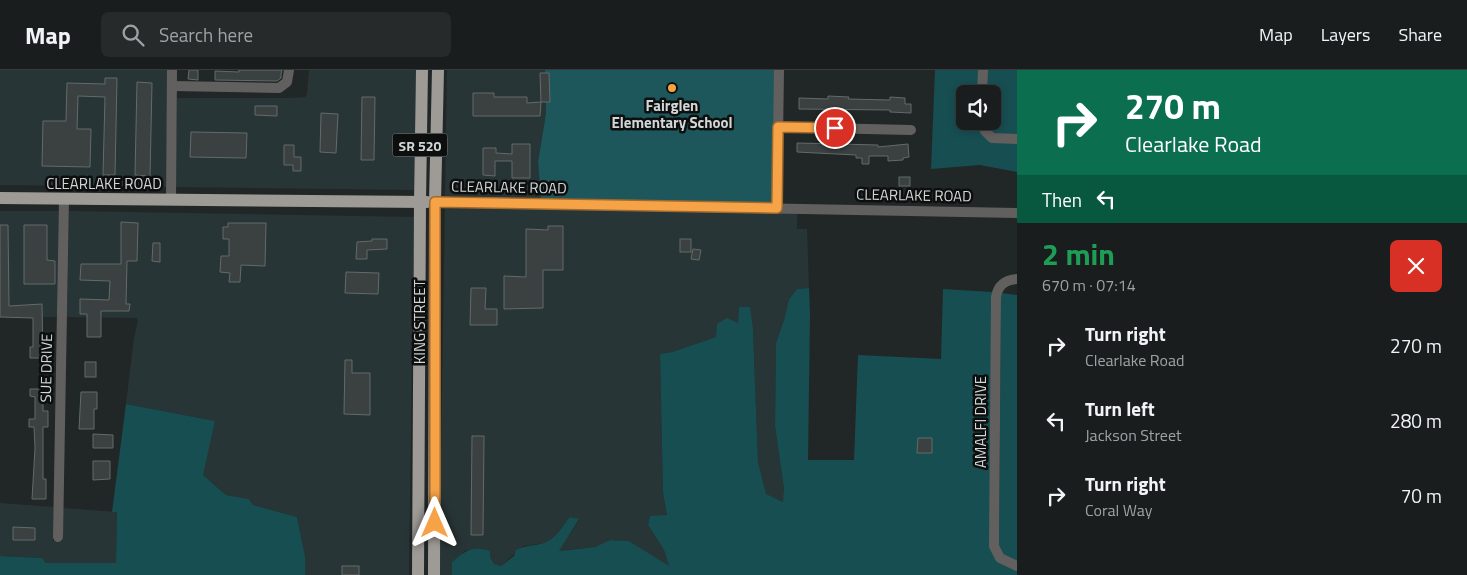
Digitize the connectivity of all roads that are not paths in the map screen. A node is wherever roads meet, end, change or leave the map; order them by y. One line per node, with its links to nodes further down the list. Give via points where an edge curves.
1 (172, 70): 8 (street)
2 (289, 70): 8 (street, via 287,82 279,88)
3 (422, 70): 16 (main road, KING STREET / SR 520)
4 (438, 70): 17 (main road, KING STREET / SR 520)
5 (779, 70): 9 (street)
6 (983, 70): 7 (street)
7 (982, 85)
8 (172, 86): 15 (street)
9 (778, 127): 10 (street); 18 (street)
10 (911, 130)
11 (985, 130): 12 (street, via 992,138)
12 (1017, 140)
13 (0, 198): 14 (main road, CLEARLAKE ROAD)
14 (64, 199): 15 (main road, CLEARLAKE ROAD); 24 (street, SUE DRIVE)
15 (170, 199): 16 (main road, CLEARLAKE ROAD)
16 (420, 202): 17 (main road, CLEARLAKE ROAD); 21 (main road, KING STREET / SR 520)
17 (435, 202): 18 (street, CLEARLAKE ROAD); 22 (main road, KING STREET / SR 520)
18 (777, 208): 19 (street, CLEARLAKE ROAD)
19 (1017, 214)
20 (1017, 279): 25 (street, AMALFI DRIVE, via 1001,284 996,297 994,546 1000,558)
21 (419, 426): 22 (main road); 23 (main road, KING STREET / SR 520)
22 (435, 426): 28 (main road, KING STREET / SR 520)
23 (419, 522): 26 (main road, KING STREET / SR 520); 27 (main road, via 428,546)
24 (58, 537)
25 (1017, 566)
26 (418, 575)
27 (427, 575)
28 (434, 575)

